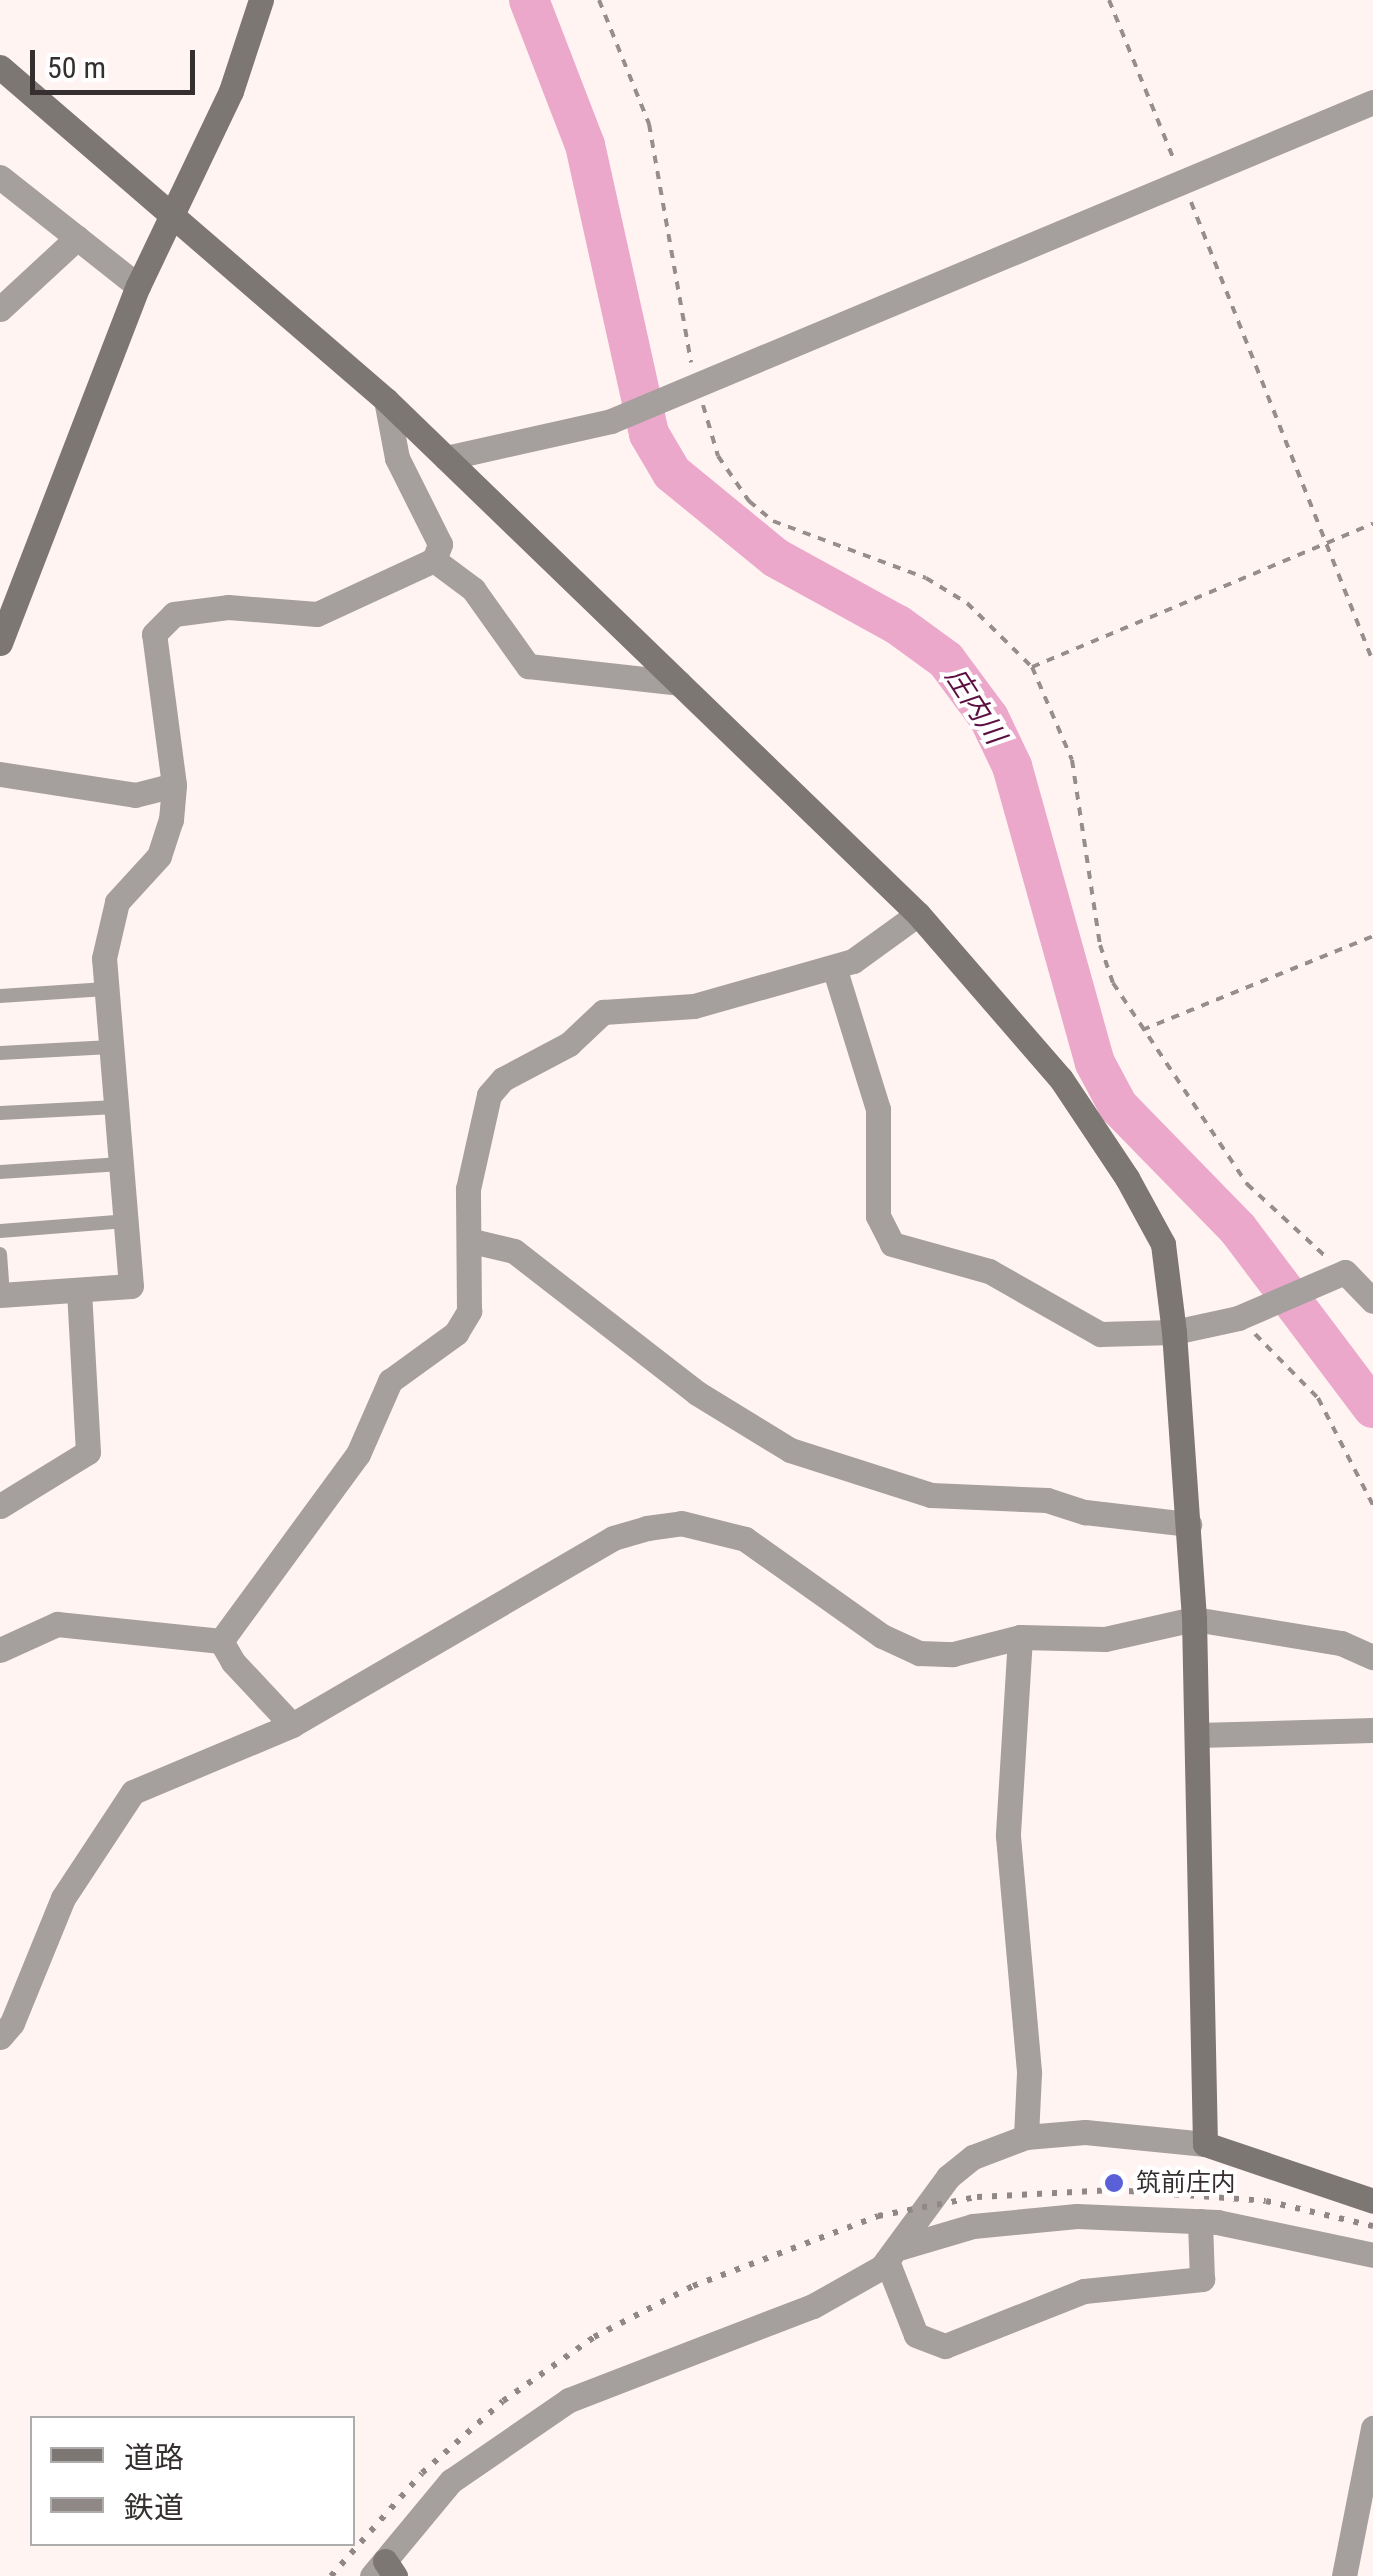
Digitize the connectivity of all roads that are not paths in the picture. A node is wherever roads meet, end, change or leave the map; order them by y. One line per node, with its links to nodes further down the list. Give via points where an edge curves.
1 (261, 0): 5 (street, via 231,91)
2 (0, 67): 5 (street)
3 (1373, 102): 10 (street, via 611,421)
4 (0, 177): 6 (street)
5 (171, 217): 7 (street); 9 (street)
6 (78, 238): 7 (street); 8 (street)
7 (138, 286): 12 (street)
8 (0, 309)
9 (386, 400): 10 (street); 11 (street, via 397,458 440,544)
10 (446, 458): 13 (street)
11 (434, 560): 13 (street, via 473,589 528,666); 15 (street, via 317,614 228,607 161,621 154,634)
12 (0, 643)
13 (679, 683): 16 (street)
14 (0, 774): 15 (street, via 135,794)
15 (174, 785): 18 (street, via 160,856 112,916)
16 (918, 914): 17 (street, via 853,962); 33 (street, via 1061,1079 1127,1178 1162,1244)
17 (834, 966): 28 (street, via 694,1006 603,1012 558,1052 504,1079 488,1095 468,1189); 33 (street, via 878,1109 878,1216 892,1244 990,1271 1100,1334)
18 (106, 989): 19 (lane); 20 (street)
19 (0, 996)
20 (112, 1047): 21 (lane); 22 (street)
21 (0, 1053)
22 (116, 1107): 23 (lane); 24 (street)
23 (0, 1114)
24 (121, 1164): 25 (lane); 26 (street)
25 (0, 1172)
26 (126, 1222): 27 (lane); 30 (street, via 131,1286)
27 (0, 1230)
28 (472, 1241): 35 (street, via 514,1251 696,1393 790,1450 931,1495 1047,1500 1085,1512); 38 (street, via 469,1311 456,1333 390,1381 336,1488)
29 (0, 1254): 31 (lane)
30 (79, 1290): 31 (street); 34 (street, via 88,1452)
31 (2, 1295)
32 (1373, 1300): 33 (street, via 1338,1274 1238,1318)
33 (1174, 1332): 35 (street)
34 (0, 1506)
35 (1189, 1524): 36 (street)
36 (1194, 1619): 37 (street, via 1105,1639); 40 (street, via 1341,1642); 43 (street)
37 (1020, 1637): 41 (street, via 953,1654 919,1653 882,1636 745,1539 680,1523 613,1538); 45 (street, via 1008,1836 1030,2073)
38 (221, 1641): 39 (street, via 57,1624); 41 (street, via 232,1662)
39 (1, 1645)
40 (1373, 1657)
41 (292, 1725): 44 (street, via 133,1792 63,1898 12,2024)
42 (1373, 1730): 43 (street)
43 (1197, 1735): 46 (street)
44 (0, 2036)
45 (1026, 2137): 46 (street, via 1085,2132); 49 (street, via 973,2157 948,2177)
46 (1205, 2144): 47 (street)
47 (1373, 2201)
48 (1200, 2221): 49 (street, via 1077,2216 991,2224); 49 (street, via 1202,2279 1084,2291 945,2346 916,2336); 50 (street)
49 (894, 2254): 53 (street, via 813,2306 569,2400 451,2481)
50 (1373, 2255)
51 (1373, 2428): 52 (street)
52 (1363, 2509): 54 (street)
53 (384, 2571)
54 (1344, 2576)

